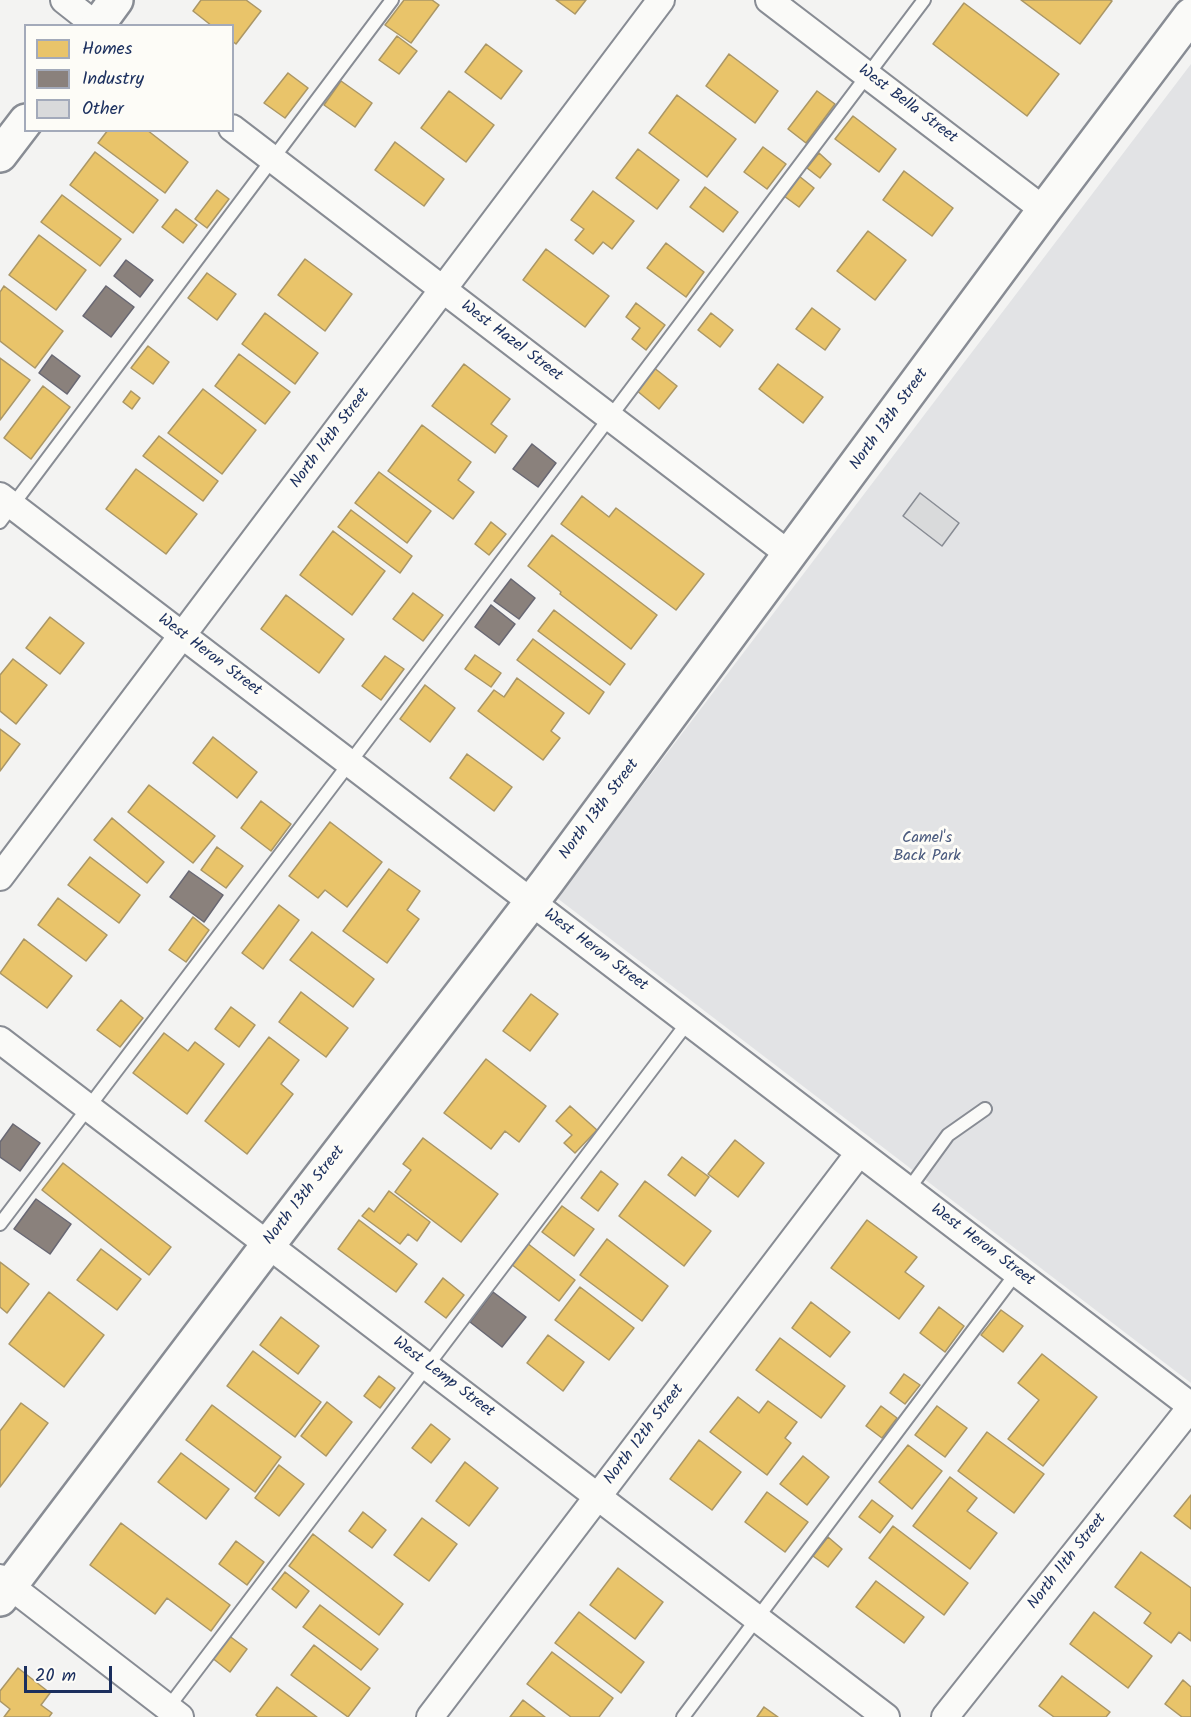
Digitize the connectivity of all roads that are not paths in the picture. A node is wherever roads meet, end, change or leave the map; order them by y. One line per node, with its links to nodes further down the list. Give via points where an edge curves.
1 (64, 0): 8 (street)
2 (116, 0): 9 (street)
3 (392, 0): 14 (lane)
4 (662, 0): 16 (street, North 14th Street)
5 (770, 0): 10 (street, West Bella Street)
6 (924, 0): 10 (lane)
7 (1191, 15): 15 (street, North 13th Street)
8 (96, 24)
9 (98, 24)
10 (867, 75): 15 (street, West Bella Street); 17 (lane)
11 (24, 124): 13 (street)
12 (234, 130): 14 (street, West Hazel Street)
13 (0, 155)
14 (272, 158): 16 (street, West Hazel Street); 18 (lane)
15 (1044, 210): 19 (street, North 13th Street)
16 (443, 289): 17 (street, West Hazel Street); 20 (street, North 14th Street)
17 (609, 416): 19 (street, West Hazel Street); 21 (lane)
18 (4, 507): 20 (street, West Heron Street)
19 (790, 555): 23 (street, North 13th Street)
20 (183, 636): 21 (street, West Heron Street); 22 (street, North 14th Street)
21 (350, 763): 23 (street, West Heron Street); 26 (lane)
22 (0, 877)
23 (531, 902): 24 (street, West Heron Street); 31 (street, North 13th Street)
24 (688, 1022): 28 (street, West Heron Street); 33 (lane)
25 (0, 1040): 26 (street, West Lemp Street)
26 (88, 1107): 30 (lane); 31 (street, West Lemp Street)
27 (985, 1109): 29 (lane, via 948,1135)
28 (859, 1153): 29 (street, West Heron Street); 35 (street, North 12th Street)
29 (908, 1190): 32 (street, West Heron Street)
30 (0, 1224)
31 (268, 1245): 33 (street, West Lemp Street); 36 (street, North 13th Street)
32 (1017, 1272): 34 (street, West Heron Street); 37 (lane)
33 (427, 1366): 35 (street, West Lemp Street); 38 (lane)
34 (1191, 1406): 42 (street, North 11th Street)
35 (597, 1496): 37 (street, West Lemp Street); 39 (street, North 12th Street)
36 (3, 1588): 38 (street)
37 (757, 1618): 40 (lane); 41 (street, West Lemp Street)
38 (170, 1714)
39 (430, 1717)
40 (683, 1717)
41 (886, 1717)
42 (945, 1717)

